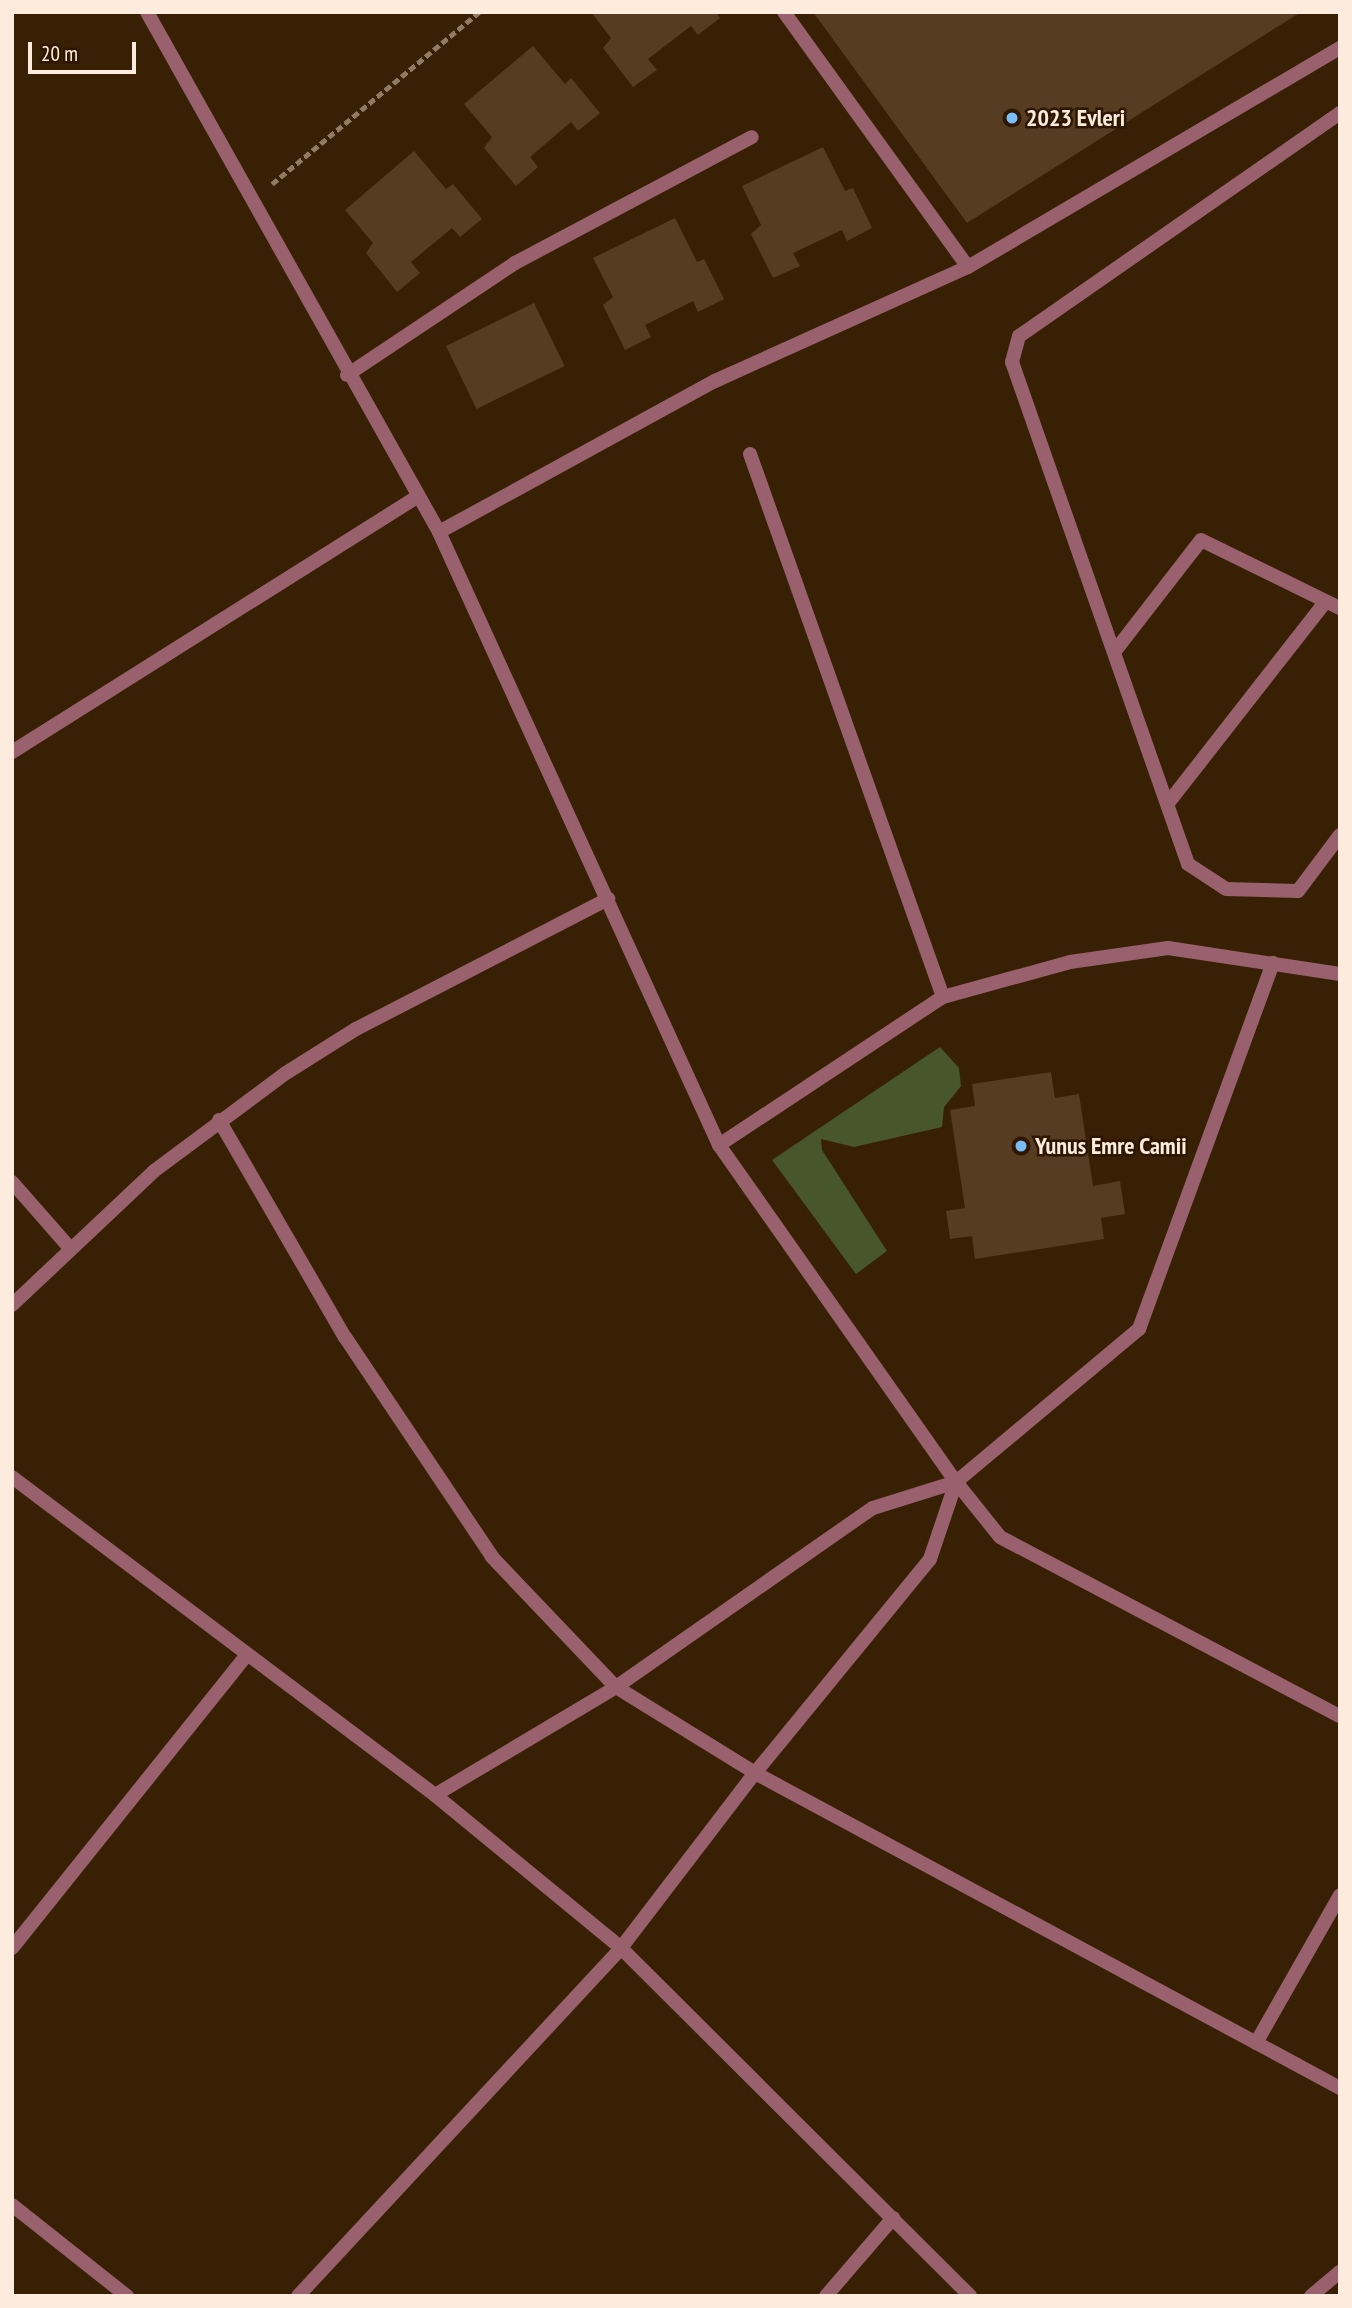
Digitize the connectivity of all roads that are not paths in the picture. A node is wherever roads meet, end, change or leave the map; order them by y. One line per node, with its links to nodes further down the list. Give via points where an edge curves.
1 (147, 12): 7 (street)
2 (784, 12): 6 (street)
3 (1340, 48): 6 (street)
4 (1340, 113): 13 (street, via 1019,336 1013,362)
5 (752, 136): 7 (street, via 515,262)
6 (968, 267): 10 (street, via 715,381)
7 (347, 375): 9 (street)
8 (750, 454): 20 (street)
9 (418, 496): 10 (street); 14 (street)
10 (439, 532): 17 (street)
11 (1325, 602): 12 (street); 13 (street, via 1201,540); 15 (street)
12 (1340, 608)
13 (1115, 651): 15 (street)
14 (12, 752)
15 (1169, 802): 16 (street, via 1188,864 1226,889 1298,891)
16 (1340, 835)
17 (608, 899): 21 (street, via 356,1029); 22 (street)
18 (1273, 963): 19 (street); 20 (street, via 1168,948 1070,962); 27 (street, via 1139,1329)
19 (1340, 974)
20 (943, 998): 22 (street)
21 (219, 1120): 24 (street); 29 (street, via 345,1337 492,1558)
22 (719, 1145): 27 (street)
23 (12, 1182): 24 (street)
24 (69, 1247): 25 (street)
25 (12, 1305)
26 (12, 1477): 28 (street)
27 (956, 1482): 29 (street, via 873,1508); 30 (street, via 1000,1537); 31 (street, via 930,1559)
28 (246, 1657): 32 (street); 34 (street)
29 (616, 1687): 31 (street); 32 (street)
30 (1340, 1716)
31 (755, 1773): 35 (street); 36 (street)
32 (435, 1795): 35 (street)
33 (1340, 1895): 36 (street)
34 (12, 1948)
35 (621, 1948): 39 (street); 42 (street)
36 (1256, 2043): 37 (street)
37 (1340, 2088)
38 (12, 2205): 41 (street)
39 (893, 2218): 43 (street); 44 (street)
40 (1340, 2273): 45 (street)
41 (128, 2296)
42 (298, 2296)
43 (826, 2296)
44 (970, 2296)
45 (1311, 2296)

